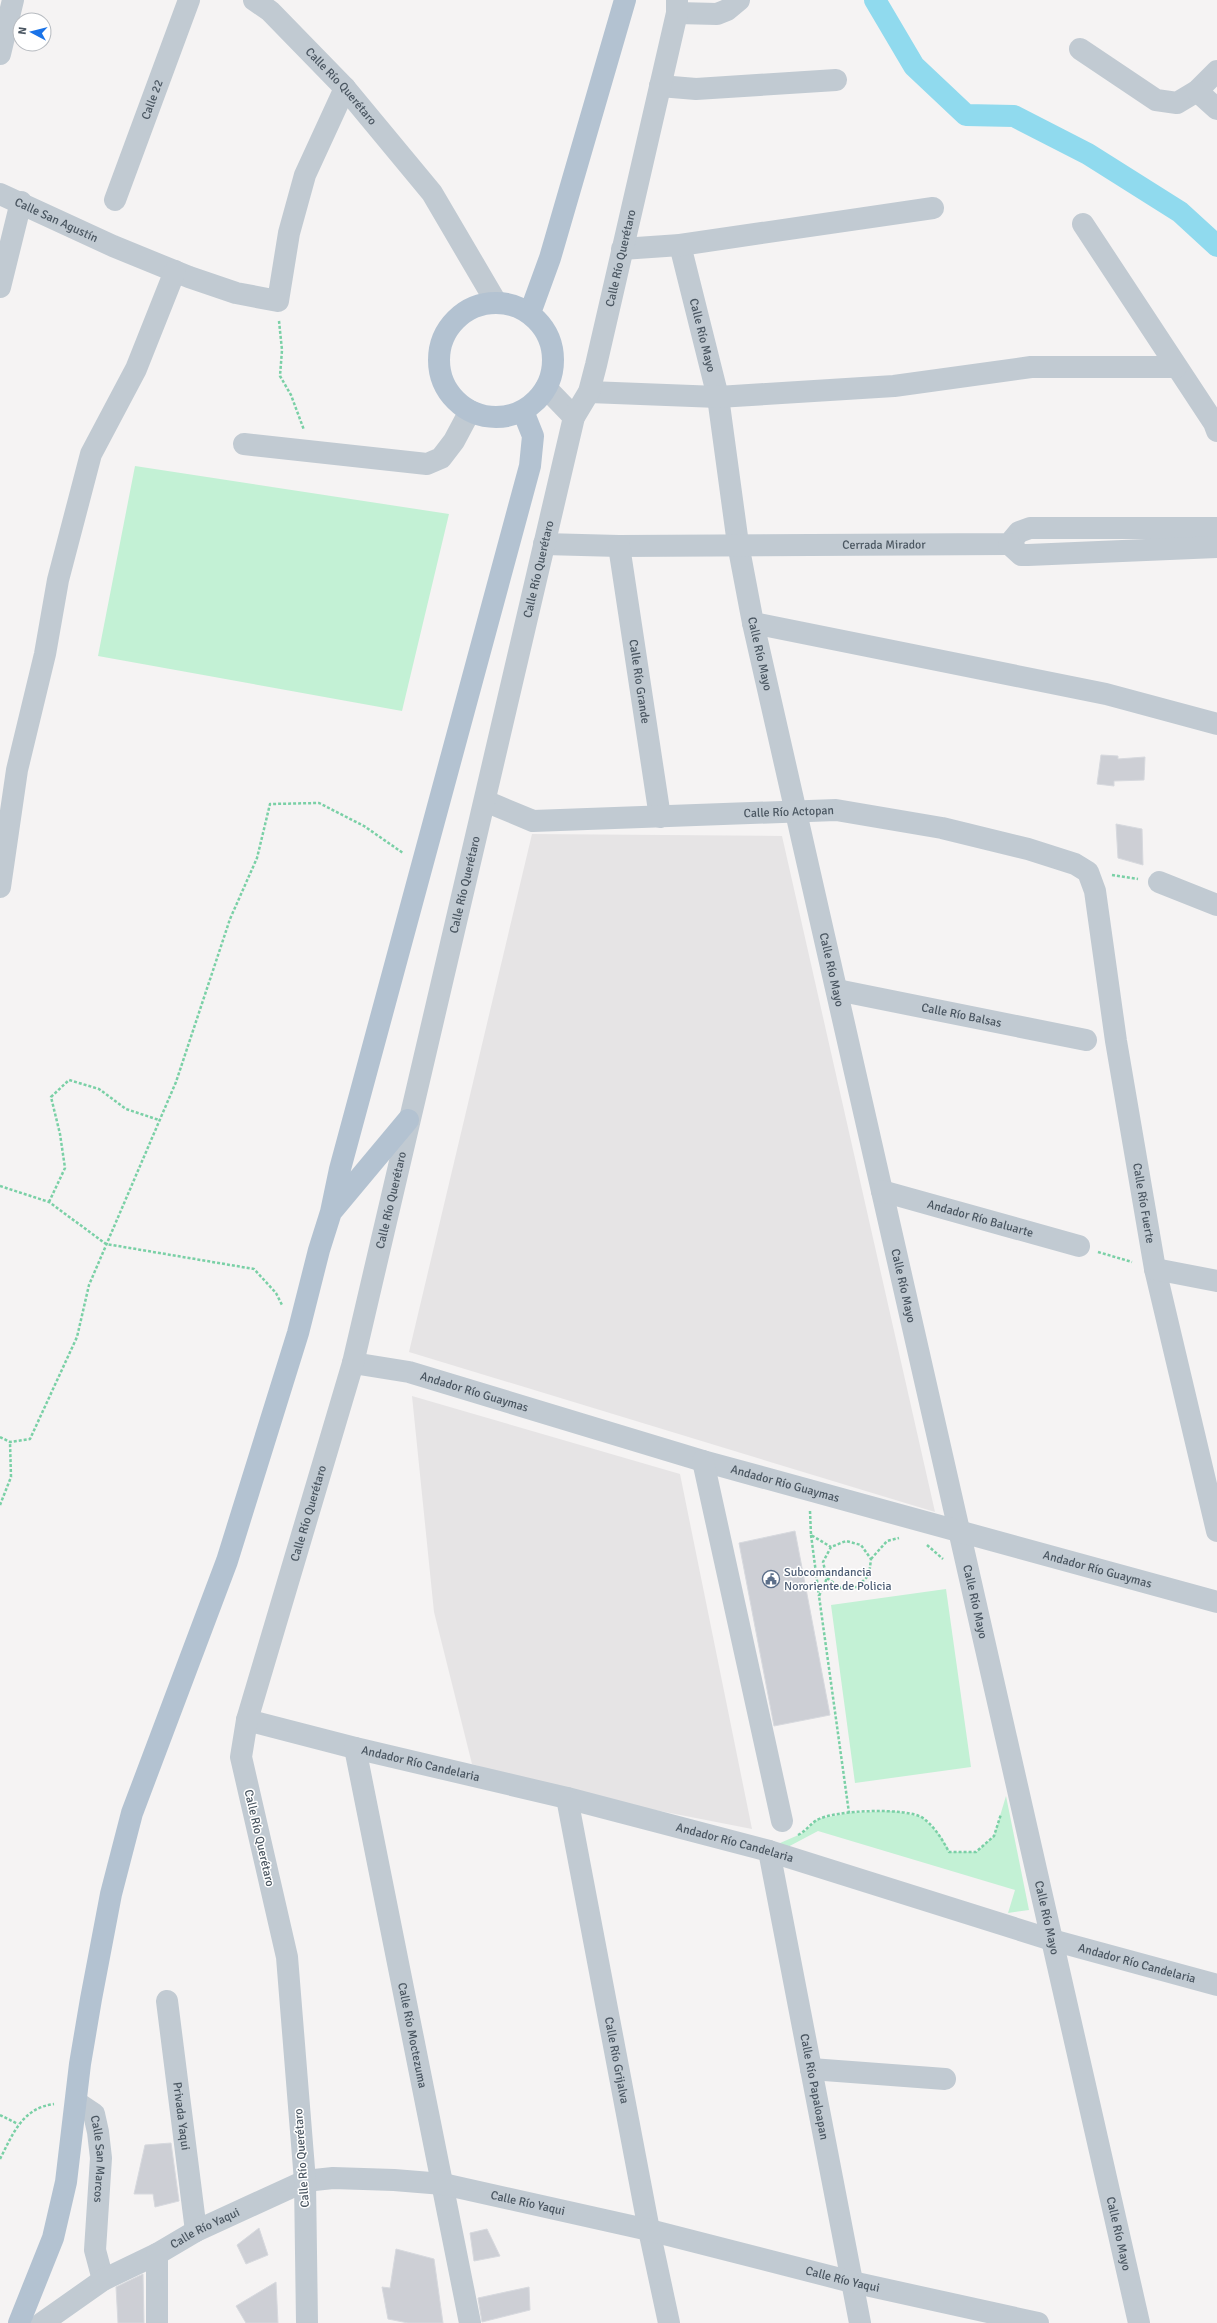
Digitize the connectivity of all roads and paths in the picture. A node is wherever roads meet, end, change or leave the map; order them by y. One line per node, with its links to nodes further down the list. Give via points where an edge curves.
1 (13, 0): 8 (street)
2 (189, 0): 16 (street, Calle 22)
3 (254, 0): 12 (street, Calle Río Querétaro, via 270,11)
4 (625, 0): 26 (main road, via 550,258)
5 (739, 0): 6 (street, via 717,14)
6 (677, 6): 11 (street, Calle Río Querétaro)
7 (1080, 49): 13 (street, via 1156,100 1177,103)
8 (0, 54)
9 (1217, 71): 13 (street)
10 (836, 80): 11 (street, via 696,89)
11 (660, 86): 21 (street, Calle Río Querétaro)
12 (345, 88): 24 (street, via 305,175 289,233); 25 (street, Calle Río Querétaro, via 432,193)
13 (1197, 91): 14 (street)
14 (1217, 110)
15 (0, 194): 17 (street, Calle San Agustín)
16 (115, 200)
17 (20, 202): 22 (street, Calle San Agustín, via 113,246); 23 (street)
18 (933, 208): 20 (street)
19 (1083, 224): 27 (street)
20 (680, 245): 21 (street); 30 (street, Calle Río Mayo)
21 (622, 249): 29 (street, Calle Río Querétaro)
22 (175, 271): 24 (street, Calle San Agustín, via 236,293); 51 (street, via 136,369 91,454 58,580 45,654 17,770)
23 (0, 287)
24 (278, 301): 36 (path, via 282,350 280,376 291,395)
25 (496, 302): 26 (main road, via 514,305); 31 (main road, via 479,305 464,312 451,324 443,339 439,355 440,372 446,388 456,401)
26 (530, 313): 28 (main road, via 542,325 550,339 552,372)
27 (1176, 367): 30 (street, via 1031,368 894,386); 34 (street)
28 (546, 388): 32 (main road, via 536,401); 33 (street)
29 (589, 392): 30 (street); 33 (street, Calle Río Querétaro)
30 (718, 397): 39 (street, Calle Río Mayo)
31 (470, 411): 32 (main road, via 487,416 506,416); 36 (street, via 454,442 441,458 427,464)
32 (523, 411): 48 (main road, via 533,436 530,466)
33 (574, 417): 38 (street, Calle Río Querétaro)
34 (1217, 431)
35 (244, 444): 36 (street)
36 (312, 451)
37 (1217, 528): 40 (street, via 1030,528 1019,532)
38 (544, 544): 41 (street, Cerrada Mirador); 45 (street, Calle Río Querétaro)
39 (738, 544): 40 (street, Cerrada Mirador); 41 (street, Cerrada Mirador); 43 (street, Calle Río Mayo)
40 (1009, 544): 42 (street, via 1021,554 1028,555)
41 (619, 546): 47 (street, Calle Río Grande)
42 (1217, 547)
43 (754, 623): 44 (street, via 1106,694); 46 (street, Calle Río Mayo)
44 (1217, 724)
45 (485, 801): 47 (street, Calle Río Actopan, via 533,821); 56 (street, Calle Río Querétaro)
46 (797, 811): 47 (street, Calle Río Actopan); 49 (street, Calle Río Actopan, via 836,810 942,828 1028,849 1076,864); 53 (street, Calle Río Mayo)
47 (660, 817)
48 (421, 865): 55 (path, via 364,826 319,803 270,804 256,858 230,919 176,1082); 60 (main road, via 340,1169)
49 (1088, 872): 50 (path); 63 (street, Calle Río Fuerte, via 1095,891 1116,1041)
50 (1159, 882): 52 (street)
51 (0, 887)
52 (1217, 905)
53 (837, 990): 54 (street, Calle Río Balsas); 58 (street, Calle Río Mayo)
54 (1086, 1040)
55 (159, 1120): 59 (path, via 126,1109 99,1089 69,1080 51,1097 65,1168); 61 (path)
56 (408, 1120): 60 (main road); 66 (street, Calle Río Querétaro)
57 (0, 1186): 59 (path)
58 (882, 1191): 62 (street, Andador Río Baluarte); 73 (street, Calle Río Mayo)
59 (49, 1202): 61 (path)
60 (331, 1212): 65 (main road)
61 (106, 1244): 65 (path, via 254,1269 276,1293); 68 (path, via 89,1285 77,1337 30,1439)
62 (1079, 1246): 63 (path)
63 (1155, 1269): 64 (street); 72 (street, Calle Río Fuerte)
64 (1217, 1281)
65 (298, 1333): 95 (main road, via 227,1561 132,1813 111,1894 80,2064)
66 (353, 1363): 69 (street, Andador Río Guaymas, via 408,1372); 83 (street, Calle Río Querétaro)
67 (0, 1437): 68 (path)
68 (10, 1442): 71 (path, via 11,1477)
69 (703, 1460): 70 (street, Andador Río Guaymas); 88 (street)
70 (816, 1491): 73 (street, Andador Río Guaymas); 74 (path, via 808,1514)
71 (0, 1505)
72 (1217, 1531)
73 (959, 1532): 82 (street, Andador Río Guaymas); 90 (street, Calle Río Mayo)
74 (811, 1535): 77 (path); 81 (path)
75 (901, 1538): 78 (path, via 887,1541)
76 (926, 1543): 79 (path)
77 (831, 1547): 78 (path, via 846,1540 861,1545); 80 (path, via 824,1562)
78 (871, 1559): 80 (path, via 869,1575 857,1586 841,1588)
79 (945, 1562)
80 (827, 1578): 81 (path)
81 (819, 1596): 87 (path)
82 (1217, 1602)
83 (247, 1720): 84 (street, Andador Río Candelaria); 99 (street, Calle Río Querétaro, via 241,1757 287,1957)
84 (355, 1748): 85 (street, Andador Río Candelaria); 100 (street, Calle Río Moctezuma)
85 (567, 1798): 89 (street, Andador Río Candelaria); 101 (street, Calle Río Grijalva)
86 (1003, 1810): 87 (path, via 994,1836 976,1852 950,1852 940,1834 922,1818 893,1811)
87 (849, 1813): 89 (path, via 818,1819 803,1833)
88 (782, 1821)
89 (769, 1851): 90 (street, Andador Río Candelaria); 93 (street, Calle Río Papaloapan)
90 (1052, 1940): 91 (street, Andador Río Candelaria); 114 (street, Calle Río Mayo)
91 (1217, 1985)
92 (167, 2001): 102 (street, Privada Yaqui)
93 (811, 2068): 94 (street); 105 (street, Calle Río Papaloapan)
94 (944, 2079)
95 (76, 2102): 97 (path, Calle San Marcos, via 40,2106); 104 (street, Calle San Marcos, via 94,2114 98,2132 101,2158 95,2250); 106 (main road, via 66,2182 53,2238)
96 (0, 2115): 97 (path)
97 (18, 2124): 98 (path, Calle San Marcos)
98 (0, 2159)
99 (305, 2181): 100 (street, Calle Río Yaqui, via 333,2178); 102 (street, Calle Río Yaqui); 109 (street, Calle Río Querétaro)
100 (442, 2184): 101 (street, Calle Río Yaqui); 110 (street, Calle Río Moctezuma)
101 (649, 2230): 105 (street, Calle Río Yaqui); 111 (street, Calle Río Grijalva)
102 (196, 2231): 103 (street, Calle Río Yaqui)
103 (157, 2254): 104 (street, Calle Río Yaqui); 108 (street)
104 (103, 2280): 107 (street, Calle Río Yaqui)
105 (852, 2282): 112 (street, Calle Río Papaloapan); 113 (street, Calle Río Yaqui)
106 (18, 2323)
107 (42, 2323)
108 (157, 2323)
109 (307, 2323)
110 (470, 2323)
111 (669, 2323)
112 (860, 2323)
113 (1038, 2323)
114 (1139, 2323)

